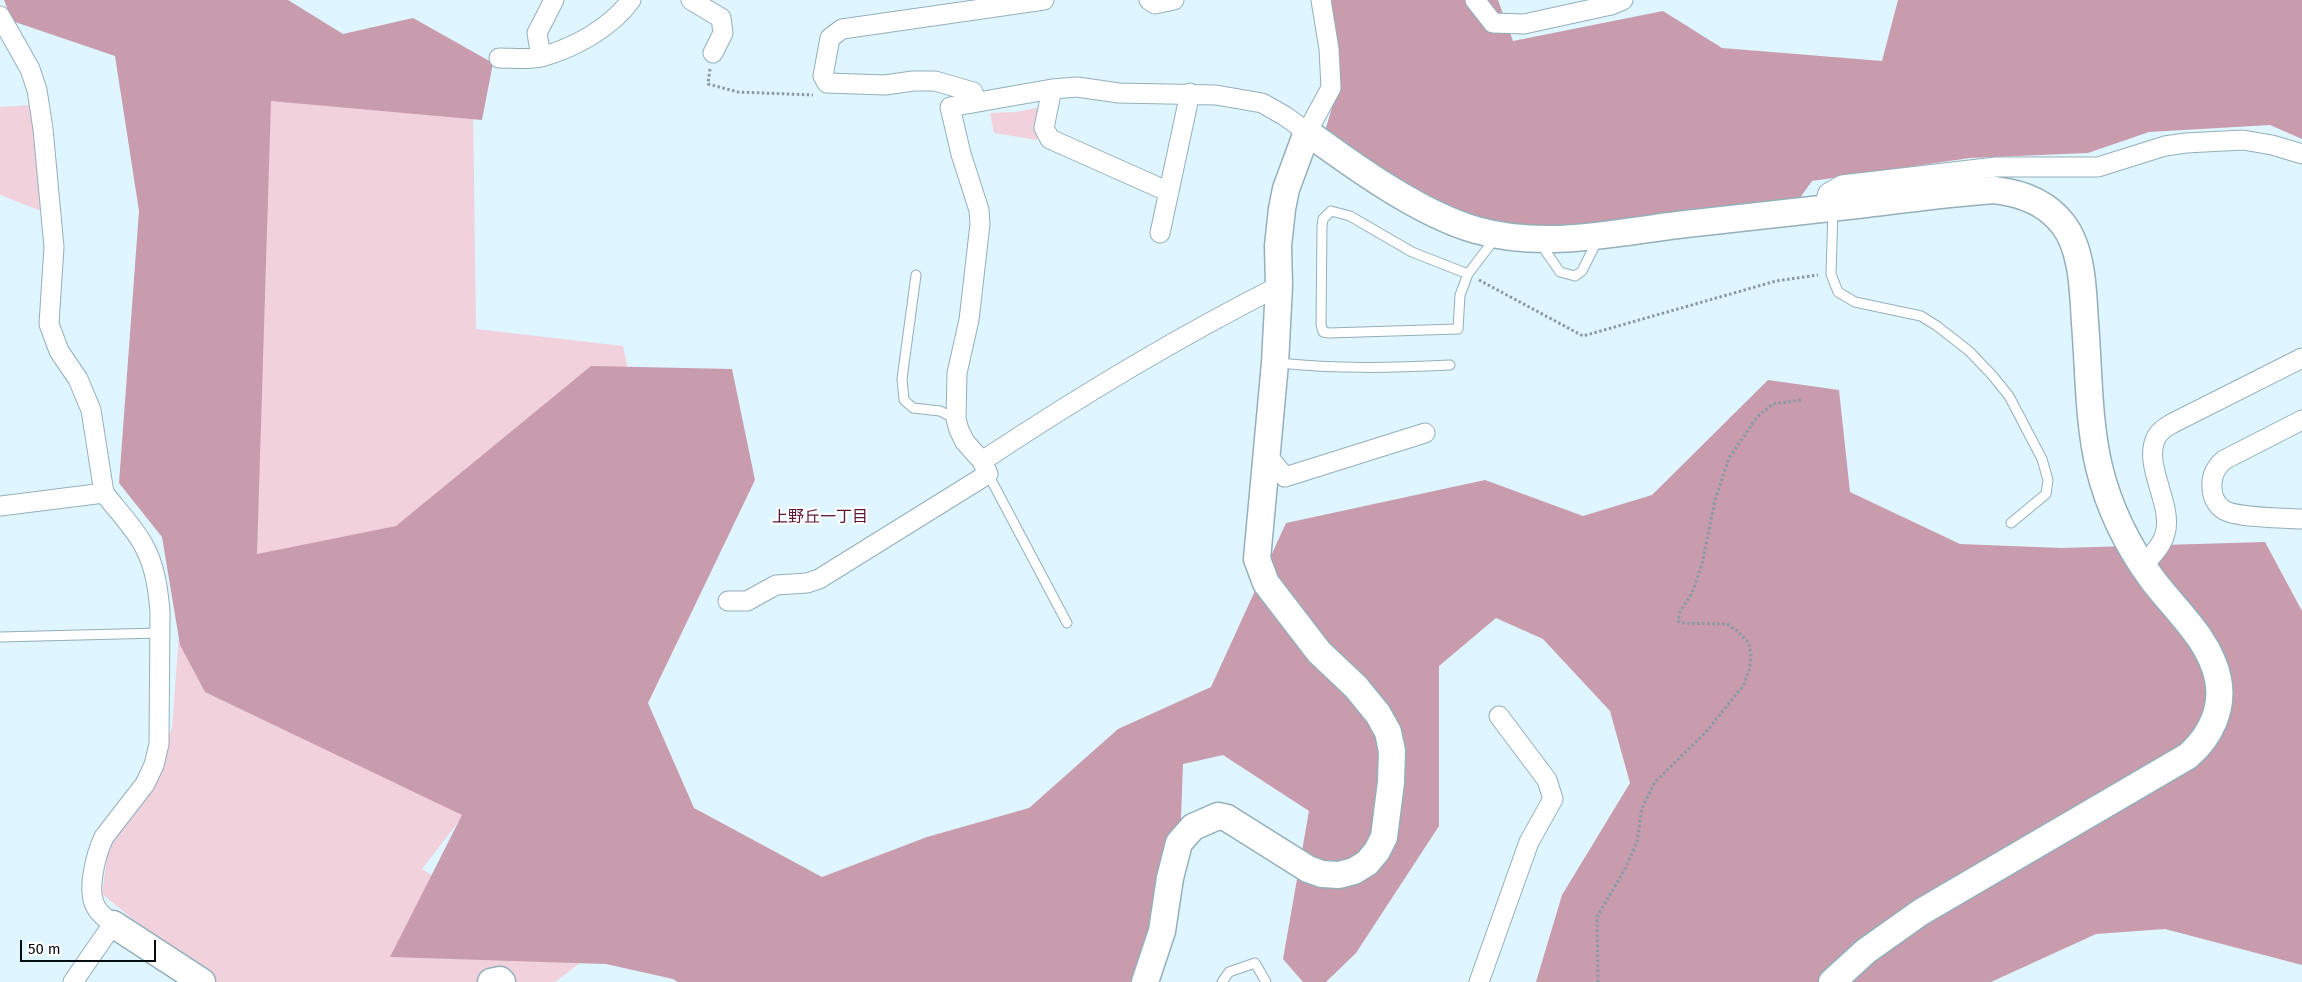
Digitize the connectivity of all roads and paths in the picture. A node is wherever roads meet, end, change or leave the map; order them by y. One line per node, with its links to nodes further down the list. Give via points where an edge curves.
1 (554, 0): 12 (street, via 537,33)
2 (631, 0): 12 (street, via 613,20 580,41)
3 (691, 0): 11 (street, via 721,18 723,33)
4 (1044, 0): 16 (street, via 842,29 830,38 824,76 828,83 885,85 935,82 973,92)
5 (1149, 0): 6 (street, via 1155,4)
6 (1174, 0)
7 (1320, 0): 17 (street, via 1329,49 1331,88)
8 (1474, 0): 9 (street, via 1494,23 1524,24 1611,6)
9 (1623, 0)
10 (0, 16): 38 (street, via 30,69 37,90 54,247 49,324 59,351 78,380 91,410)
11 (713, 53)
12 (541, 57): 13 (street)
13 (499, 58)
14 (1052, 89): 15 (street); 16 (street); 19 (street, via 1044,128 1050,139)
15 (1190, 93): 17 (street, via 1262,103); 19 (street)
16 (976, 101): 33 (street, via 950,106 980,224 969,320 957,373)
17 (1307, 132): 22 (street, via 1425,209 1449,221); 28 (street, via 1282,209)
18 (2302, 154): 20 (street, via 2243,140 2174,144 2098,167 1996,167 1842,186 1828,193)
19 (1169, 192): 21 (street)
20 (1828, 208): 23 (street); 26 (lane); 42 (street, via 1994,190 2038,202 2063,224 2075,248 2080,279 2099,467 2118,522)
21 (1160, 233)
22 (1497, 235): 24 (street); 25 (lane)
23 (1599, 237): 24 (street); 24 (lane, via 1582,271 1575,276 1560,272)
24 (1536, 238)
25 (1468, 274): 25 (lane, via 1412,252 1350,216 1331,211 1323,219 1322,226 1323,332 1458,329 1460,295); 26 (path, via 1583,336 1776,281)
26 (1831, 274): 41 (lane, via 1838,292 1855,302 1921,316 1938,326 1969,351 2009,396 2042,459 2048,480 2046,494)
27 (916, 276): 33 (lane, via 902,379 904,400 913,408 940,411)
28 (1278, 286): 30 (street); 37 (street, via 1043,420)
29 (2302, 358): 42 (street, via 2171,424 2157,435 2153,458 2166,527 2162,541)
30 (1275, 363): 31 (lane, via 1373,369); 36 (street)
31 (1450, 365)
32 (1801, 400): 57 (path, via 1773,404 1757,417 1729,458 1715,500 1702,564 1678,621 1681,624 1727,624 1736,630 1749,643 1749,670 1743,686 1731,702 1650,791 1642,808 1637,842 1625,870 1597,917)
33 (956, 419): 37 (street, via 965,442)
34 (2302, 420): 40 (street, via 2224,460 2212,476 2212,486 2218,504 2232,513)
35 (1425, 433): 36 (street, via 1285,477)
36 (1267, 454): 53 (street, via 1258,559 1261,572 1266,584 1313,644 1356,687 1388,732 1392,751 1391,782 1384,837 1368,863 1339,875 1308,869 1227,818 1218,816 1193,827 1179,843 1162,931)
37 (985, 468): 43 (street, via 819,579 776,585 747,601); 44 (lane)
38 (104, 493): 39 (street); 45 (street, via 144,544 150,558 158,592)
39 (0, 506)
40 (2302, 520)
41 (2011, 523)
42 (2143, 566): 58 (street, via 2189,624 2215,667 2220,690 2218,709 2206,738 2180,761 1921,912 1866,951)
43 (728, 601)
44 (1067, 623)
45 (160, 633): 46 (lane); 48 (street, via 159,744 154,764 145,784 104,837 95,865 92,895 95,906)
46 (0, 637)
47 (1499, 716): 56 (street, via 1547,780 1552,798 1529,842)
48 (113, 924): 49 (street); 50 (street)
49 (73, 982)
50 (202, 982)
51 (491, 982): 52 (street)
52 (502, 982)
53 (1145, 982)
54 (1222, 982): 55 (lane, via 1229,972 1255,963)
55 (1266, 982)
56 (1478, 982)
57 (1598, 982)
58 (1832, 982)

